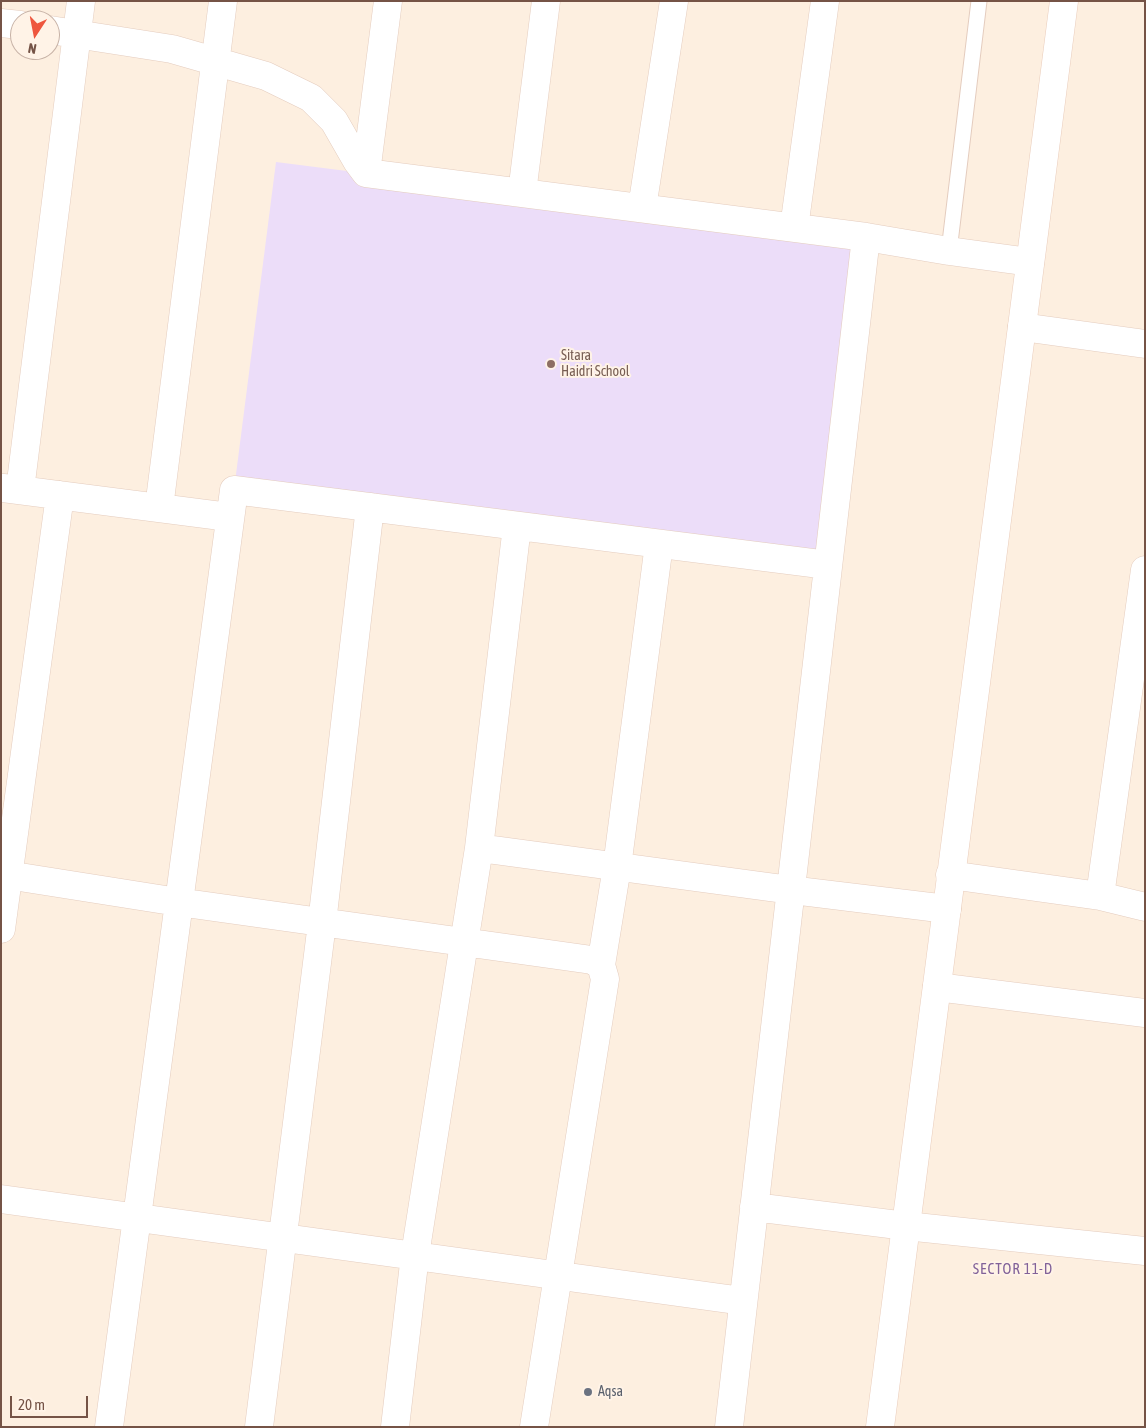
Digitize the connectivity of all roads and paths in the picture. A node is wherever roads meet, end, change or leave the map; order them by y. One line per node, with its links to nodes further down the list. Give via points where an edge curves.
1 (81, 1): 9 (street)
2 (223, 1): 10 (street)
3 (388, 1): 11 (street)
4 (546, 1): 12 (street)
5 (674, 1): 13 (street)
6 (825, 1): 14 (street)
7 (979, 1): 16 (lane)
8 (1064, 1): 17 (street)
9 (63, 32): 10 (street, via 172,49); 20 (street)
10 (216, 62): 11 (street, via 266,76 311,98 334,121); 22 (street)
11 (366, 173): 12 (street)
12 (522, 193): 13 (street)
13 (642, 208): 14 (street)
14 (794, 228): 15 (street)
15 (866, 238): 16 (street); 27 (street)
16 (948, 251): 17 (street)
17 (1030, 262): 18 (street)
18 (1022, 326): 19 (street); 32 (street)
19 (1145, 344)
20 (11, 489): 21 (street)
21 (60, 495): 22 (street); 31 (street)
22 (160, 508): 24 (street)
23 (370, 508): 24 (street, via 234,490); 25 (street); 38 (street)
24 (229, 517): 35 (street)
25 (517, 526): 26 (street); 29 (street)
26 (659, 544): 27 (street); 30 (street)
27 (828, 565): 33 (street)
28 (1145, 570): 34 (street)
29 (478, 848): 30 (street); 40 (street)
30 (617, 867): 33 (street); 41 (street)
31 (5, 875): 35 (street); 39 (street)
32 (950, 875): 34 (street); 37 (street)
33 (791, 890): 37 (street); 45 (street)
34 (1100, 896): 36 (street)
35 (178, 902): 38 (street); 46 (street)
36 (1145, 907)
37 (947, 909): 42 (street)
38 (322, 923): 40 (street); 48 (street)
39 (1, 929)
40 (463, 942): 41 (street, via 592,960); 50 (street)
41 (602, 965): 51 (street, via 606,979)
42 (937, 987): 43 (street); 47 (street)
43 (1145, 1013)
44 (1, 1199): 46 (street)
45 (754, 1207): 47 (street); 52 (street)
46 (137, 1218): 48 (street); 53 (street)
47 (906, 1226): 49 (street); 58 (street)
48 (282, 1238): 50 (street); 54 (street)
49 (1145, 1250)
50 (415, 1255): 51 (street); 55 (street)
51 (558, 1275): 52 (street); 56 (street)
52 (743, 1301): 57 (street)
53 (109, 1427)
54 (259, 1427)
55 (395, 1427)
56 (534, 1427)
57 (729, 1427)
58 (880, 1427)

